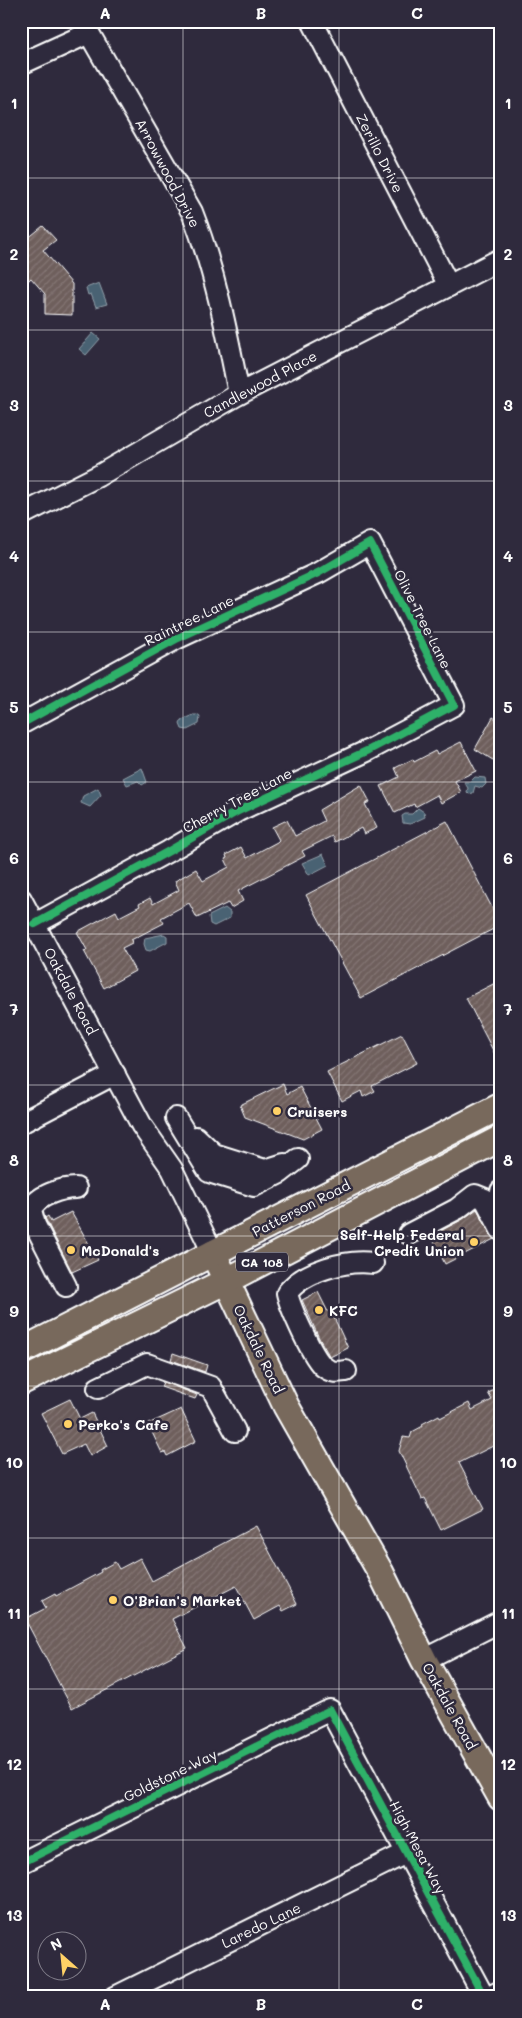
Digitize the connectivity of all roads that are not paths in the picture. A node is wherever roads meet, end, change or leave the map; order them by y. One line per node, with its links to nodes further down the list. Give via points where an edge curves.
1 (312, 21): 5 (street, Zerillo Drive)
2 (86, 27): 3 (street); 6 (street, Arrowwood Drive, via 192,212 223,311)
3 (21, 64)
4 (501, 259): 5 (street, Candlewood Place)
5 (448, 286): 6 (street, Candlewood Place)
6 (239, 394): 7 (street, Candlewood Place, via 98,476)
7 (21, 515)
8 (370, 543): 9 (street, Olive Tree Lane); 10 (street, Raintree Lane, via 318,573 178,638)
9 (454, 705): 12 (street, Cherry Tree Lane, via 369,750 238,811)
10 (21, 724)
11 (21, 899): 12 (street, Oakdale Road)
12 (35, 924): 13 (street, Oakdale Road)
13 (115, 1074): 15 (street); 23 (street, Oakdale Road, via 142,1126 172,1169)
14 (501, 1106): 23 (main road, Patterson Road / CA 108)
15 (21, 1124)
16 (501, 1138): 25 (main road, CA 108)
17 (267, 1179): 17 (street, via 254,1186 209,1172 176,1118 214,1154 265,1170 298,1159)
18 (76, 1188): 26 (street, via 65,1188 33,1205 32,1216)
19 (501, 1191): 20 (street)
20 (501, 1198)
21 (501, 1230): 22 (street, via 485,1199 475,1195 457,1209)
22 (409, 1234)
23 (213, 1254): 25 (main road, Oakdale Road); 27 (main road, Patterson Road / CA 108)
24 (373, 1263): 28 (street, via 360,1261 336,1265 298,1283 288,1293 300,1326 322,1366 335,1372)
25 (226, 1281): 29 (main road, CA 108); 33 (main road, Oakdale Road, via 286,1406 381,1573)
26 (66, 1286)
27 (21, 1351)
28 (346, 1371)
29 (21, 1382)
30 (98, 1388): 31 (street, via 147,1364 211,1387)
31 (236, 1431)
32 (501, 1621): 33 (street)
33 (424, 1660): 35 (main road, Oakdale Road)
34 (330, 1710): 36 (street, High Mesa Way); 37 (street, Goldstone Way)
35 (501, 1798)
36 (406, 1853): 39 (street, Laredo Lane); 40 (street, High Mesa Way)
37 (21, 1863)
38 (501, 1991): 41 (street)
39 (115, 1997)
40 (484, 1997)
41 (489, 1997)

